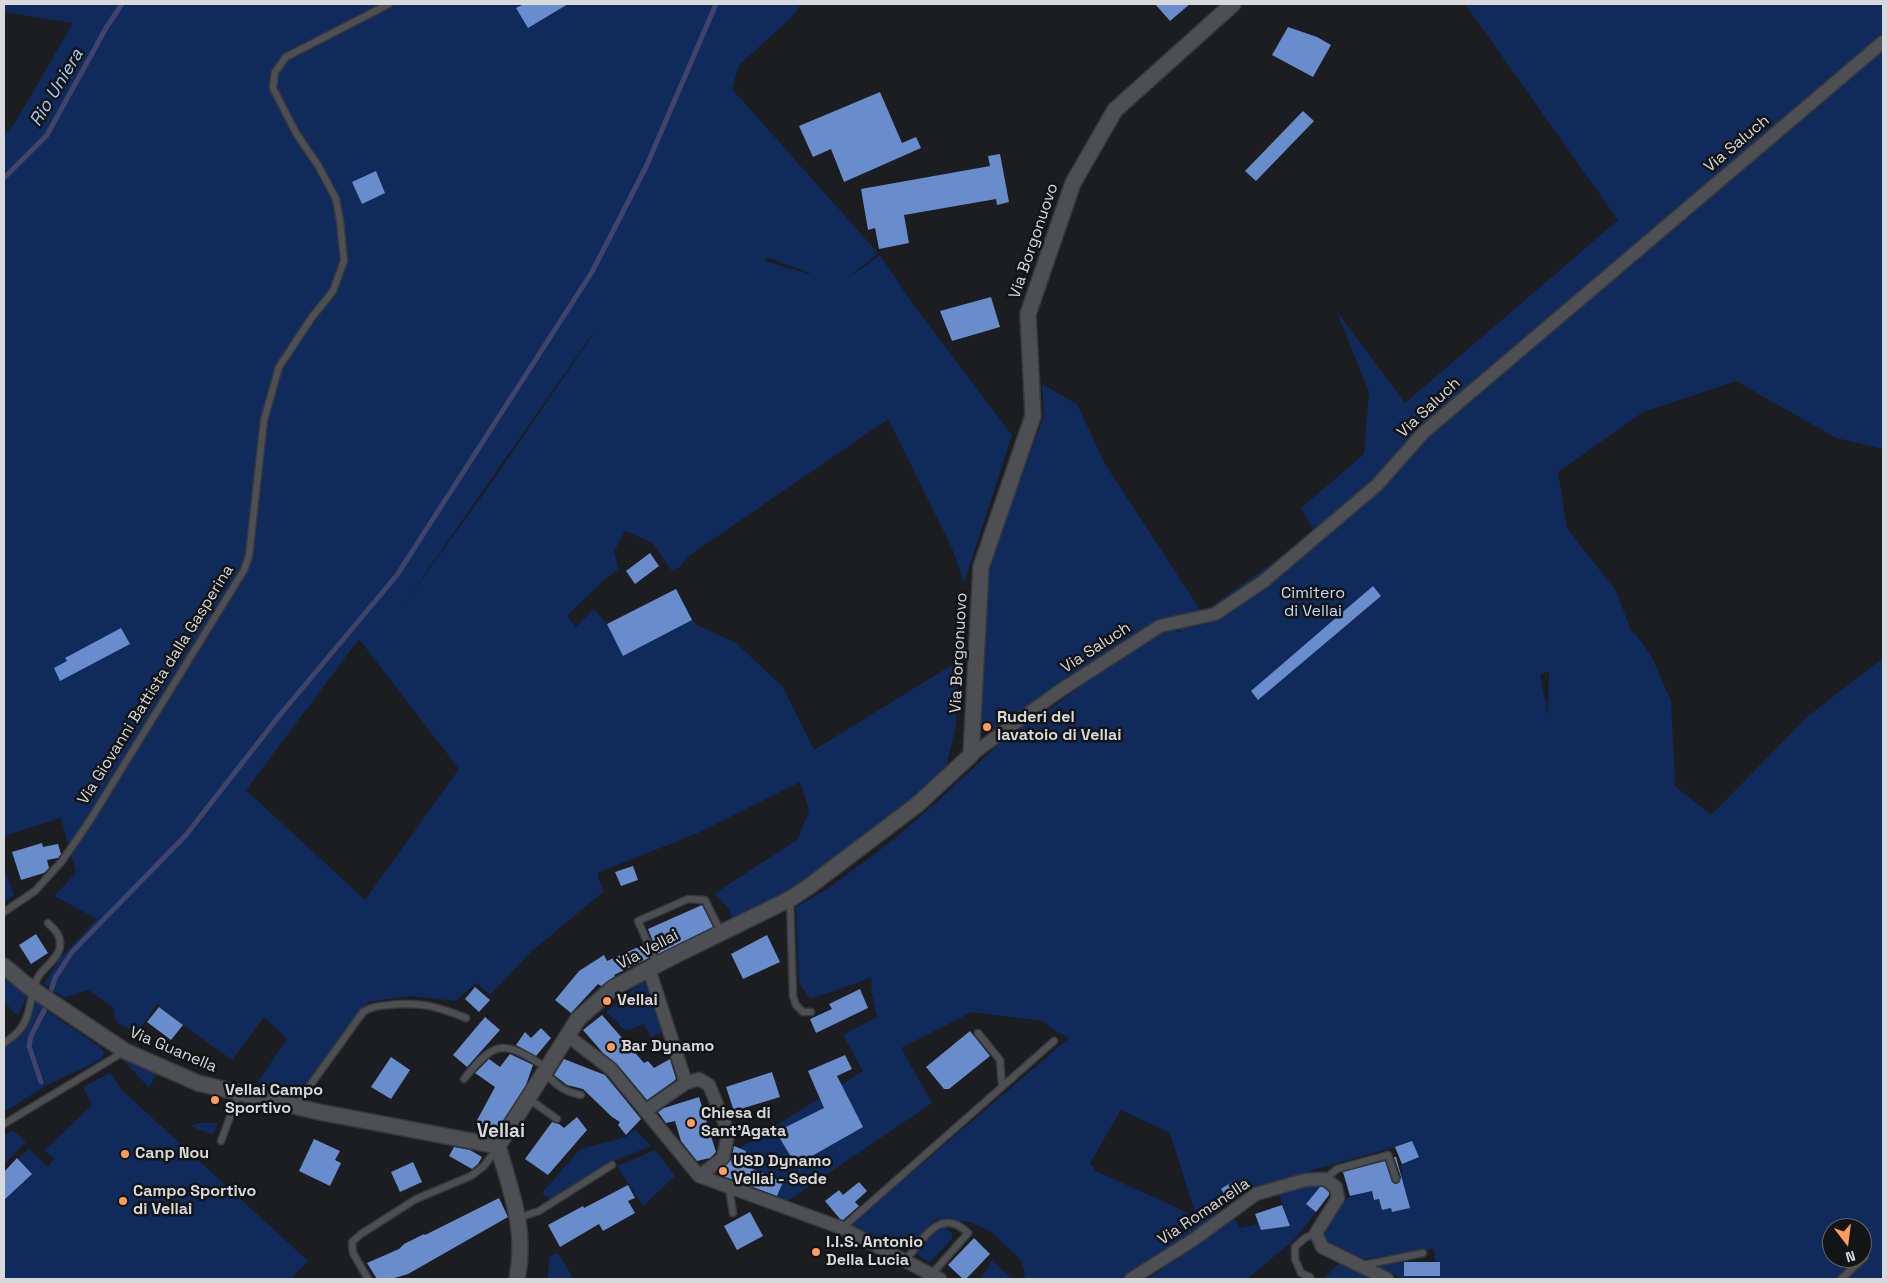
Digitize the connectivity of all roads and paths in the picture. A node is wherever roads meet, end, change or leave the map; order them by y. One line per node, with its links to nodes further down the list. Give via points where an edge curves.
1 (389, 4): 6 (lane, Via Giovanni Battista dalla Gasperina, via 286,58 275,72 273,88 336,199 344,262 333,291 278,367 264,420 249,556 244,570 62,861 35,891)
2 (1233, 4): 4 (street, Via Borgonuovo, via 1115,110 1073,183 1028,314 1033,416 980,567)
3 (1883, 42): 4 (street, Via Saluch, via 1424,432 1377,485 1264,581 1215,614 1160,626 1058,692)
4 (971, 755): 5 (street, Via Vellai, via 918,804)
5 (790, 899): 8 (street, Via Vellai); 12 (lane, via 792,996 803,1012)
6 (4, 912)
7 (48, 923): 11 (lane, via 59,934 59,951 39,976)
8 (721, 932): 9 (street, Via Vellai); 9 (lane, via 705,900 688,899 638,921)
9 (653, 967): 15 (street, Via Vellai, via 613,988 578,1019); 21 (street)
10 (5, 970): 11 (street, Via Guanella)
11 (37, 991): 17 (lane, via 24,1024); 18 (street, Via Guanella)
12 (811, 1012)
13 (466, 1018): 26 (lane, via 442,1008 414,1003 370,1007)
14 (978, 1033): 22 (lane, via 1000,1060)
15 (568, 1036): 19 (street, Via Vellai); 27 (street, via 611,1069)
16 (1054, 1041): 22 (lane)
17 (4, 1043)
18 (126, 1051): 23 (street, Via Guanella, via 198,1083); 29 (lane)
19 (545, 1070): 20 (lane, via 518,1050 506,1047 495,1049 484,1057); 24 (lane, via 560,1088); 25 (street, Via Vellai)
20 (464, 1079)
21 (686, 1083): 27 (street); 33 (street, via 699,1079 709,1085 727,1128 723,1158)
22 (1002, 1086): 39 (lane)
23 (239, 1092): 26 (street, Via Guanella); 30 (lane)
24 (581, 1095)
25 (528, 1098): 28 (lane); 31 (street, Via Vellai)
26 (296, 1106): 31 (street, Via Guanella)
27 (645, 1111): 33 (street)
28 (557, 1119)
29 (4, 1124)
30 (221, 1141)
31 (498, 1146): 38 (street); 47 (lane, via 484,1166 471,1176 416,1199 352,1242 353,1253)
32 (612, 1165): 38 (lane, via 539,1211)
33 (699, 1176): 36 (street)
34 (1325, 1179): 35 (lane, via 1337,1169 1388,1155); 40 (street, via 1336,1187 1338,1198); 49 (street, Via Romanella, via 1305,1180 1256,1194 1193,1240)
35 (1396, 1180)
36 (729, 1186): 37 (lane); 39 (street)
37 (733, 1213)
38 (518, 1218): 48 (street, via 522,1244)
39 (842, 1228): 42 (street)
40 (1316, 1233): 43 (street, via 1322,1246); 46 (lane, via 1295,1248 1295,1259 1301,1273)
41 (1423, 1253): 43 (lane)
42 (905, 1261): 45 (street); 45 (lane, via 935,1225 949,1222 962,1227 968,1233)
43 (1360, 1266): 50 (street)
44 (1853, 1268): 51 (lane)
45 (935, 1277)
46 (1310, 1277)
47 (368, 1279)
48 (517, 1279)
49 (1131, 1279)
50 (1387, 1279)
51 (1841, 1279)

